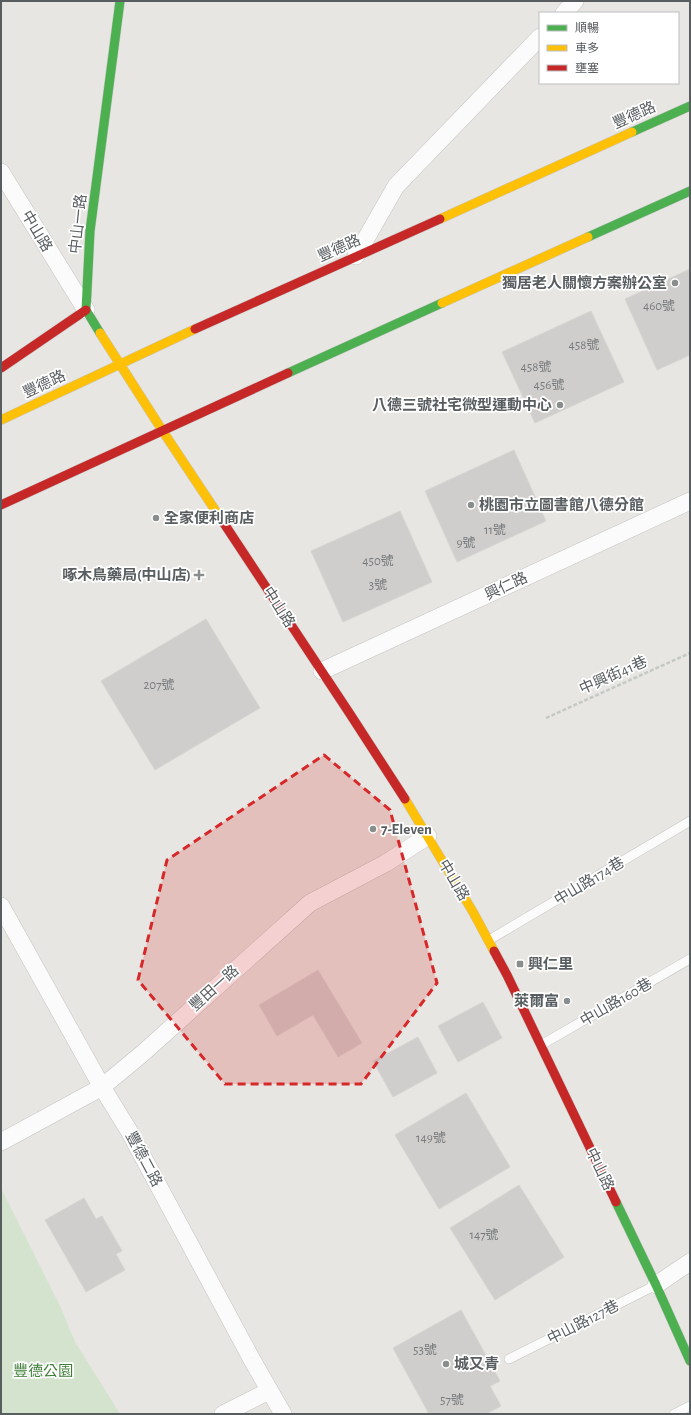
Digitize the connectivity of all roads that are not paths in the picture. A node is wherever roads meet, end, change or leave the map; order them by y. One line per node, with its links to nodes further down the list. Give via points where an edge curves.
1 (120, 1): 9 (street, 中山一路, via 90,231)
2 (575, 1): 3 (street)
3 (565, 12)
4 (539, 38): 8 (street, via 396,186)
5 (690, 106): 8 (street, 豐德路)
6 (1, 172): 9 (street, 中山路)
7 (690, 191): 13 (street)
8 (356, 256): 10 (street, 豐德路)
9 (86, 310): 10 (street); 11 (street)
10 (119, 364): 12 (street, 豐德路); 13 (street)
11 (1, 368)
12 (1, 420)
13 (162, 430): 15 (street); 16 (street, 中山路)
14 (690, 501): 16 (street, 興仁路)
15 (1, 505)
16 (322, 671): 18 (street, 中山路)
17 (690, 821): 20 (lane, 中山路174巷)
18 (428, 836): 20 (street, 中山路); 23 (street, 豐田一路, via 386,863 310,904)
19 (1, 906): 23 (street, 豐德二路)
20 (489, 940): 22 (street, 中山路)
21 (690, 959): 22 (lane, 中山路160巷)
22 (541, 1045): 26 (street, 中山路)
23 (102, 1087): 24 (street, 豐田一路); 29 (street, 豐德二路, via 129,1130)
24 (1, 1142)
25 (690, 1262): 26 (street)
26 (656, 1285): 27 (lane, 中山路127巷); 28 (street, 中山路)
27 (509, 1359)
28 (690, 1361)
29 (269, 1391): 31 (street); 32 (street, 豐德二路)
30 (690, 1406): 33 (lane)
31 (223, 1414)
32 (282, 1414)
33 (674, 1414)

